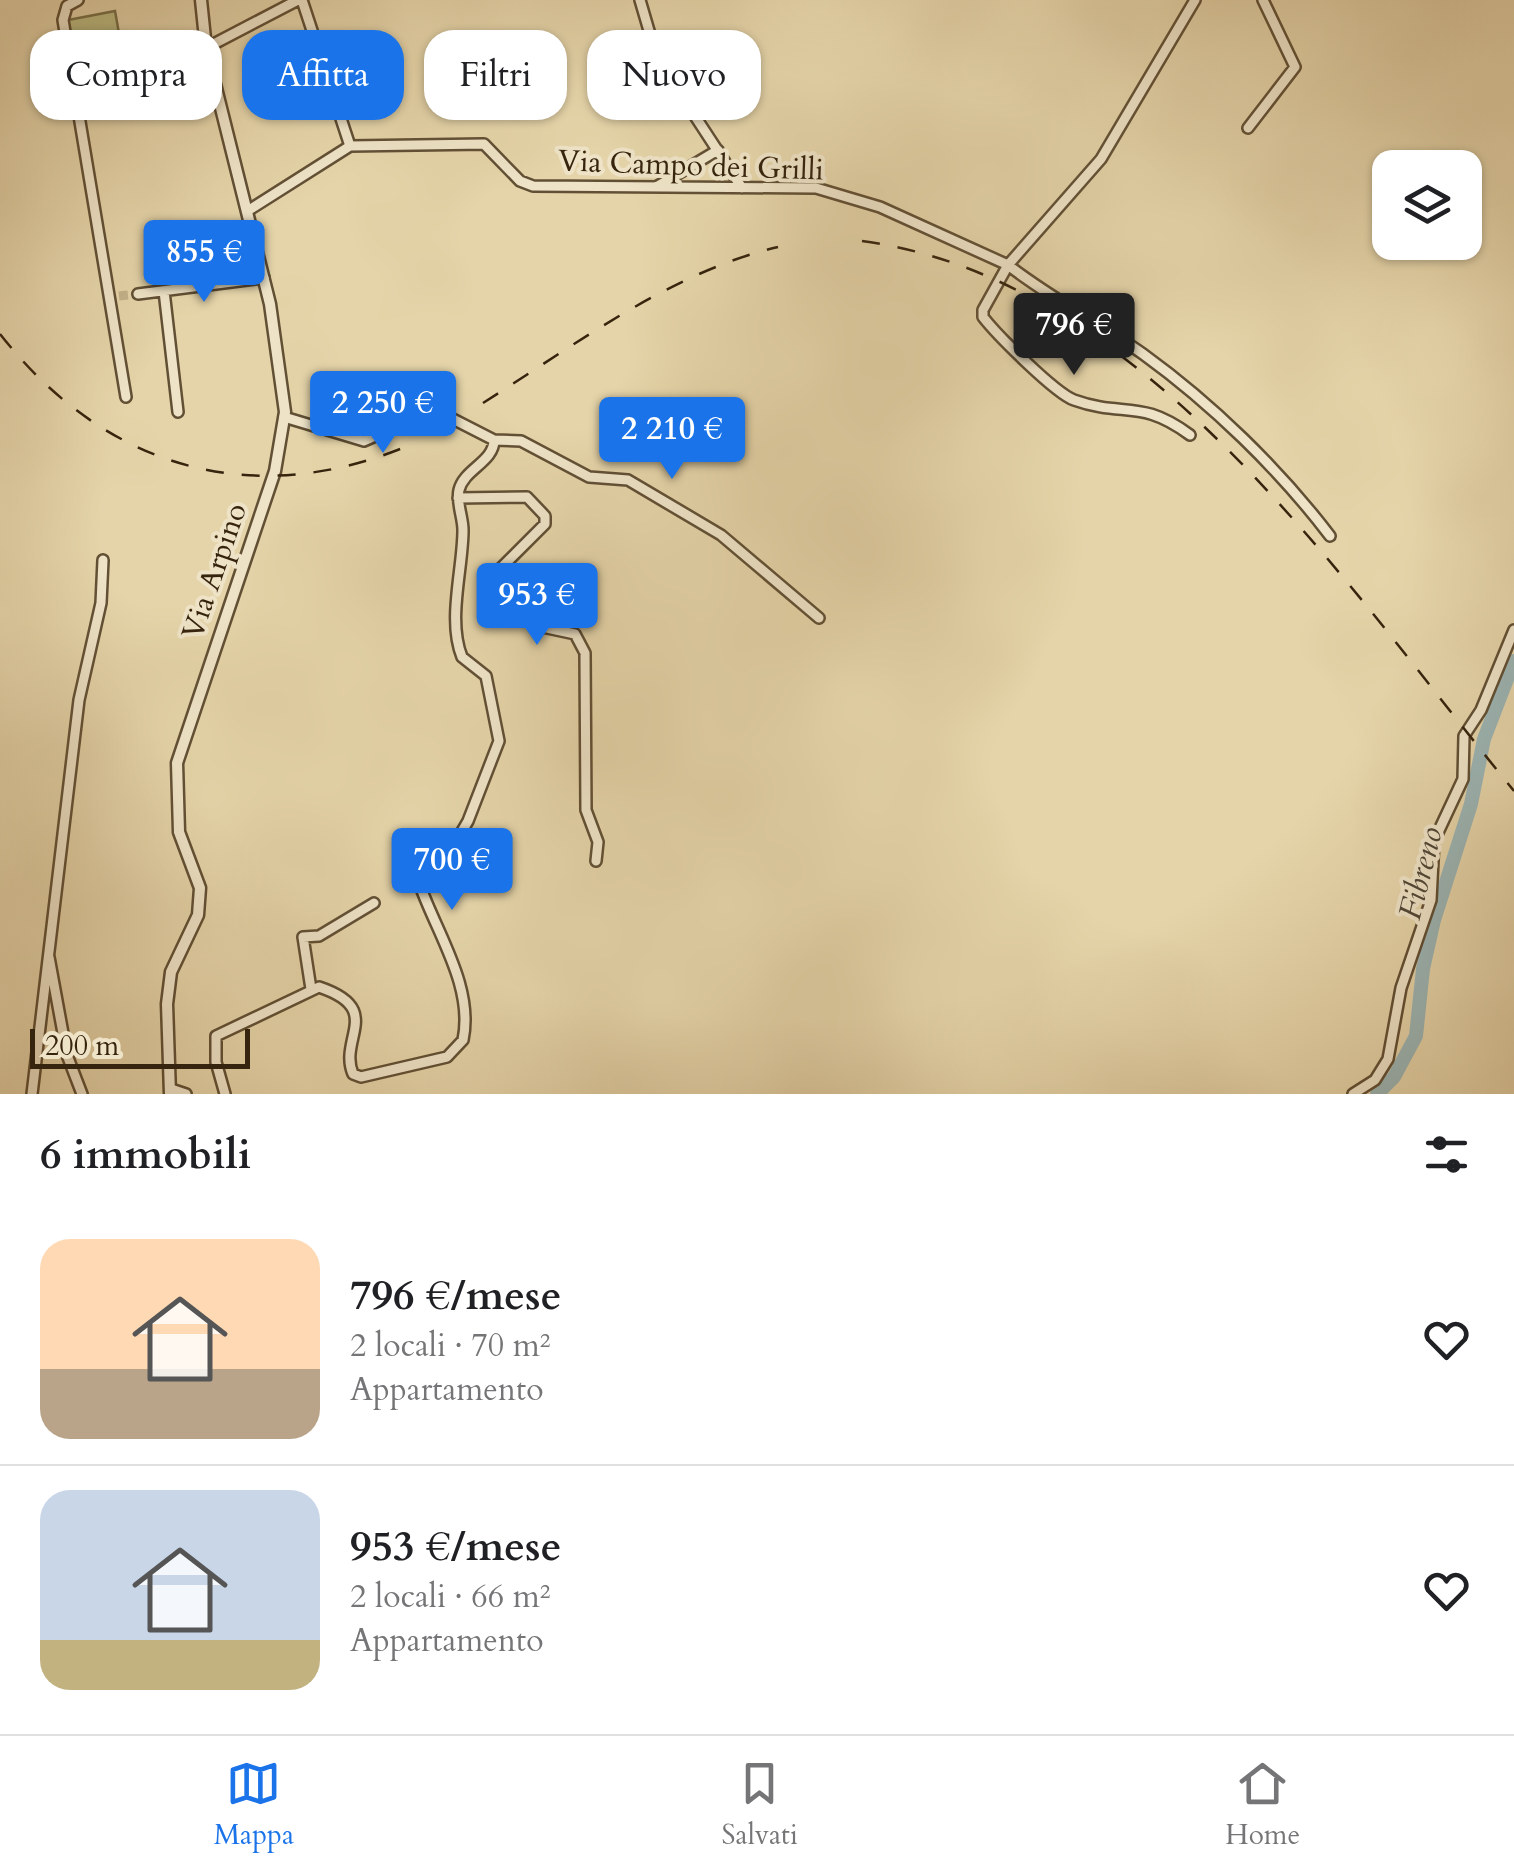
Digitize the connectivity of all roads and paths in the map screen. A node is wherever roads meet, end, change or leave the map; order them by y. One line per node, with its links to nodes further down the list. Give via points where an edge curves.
1 (78, 0): 20 (street, via 67,6 64,20)
2 (200, 0): 7 (street, Via Arpino)
3 (300, 0): 8 (street); 11 (street)
4 (640, 0): 12 (street, via 657,58)
5 (1196, 0): 16 (street, via 1101,159)
6 (1263, 0): 10 (street, via 1294,67)
7 (204, 30)
8 (222, 40)
9 (222, 108): 15 (street, Via Arpino)
10 (1248, 128)
11 (350, 146): 13 (street, Via Campo dei Grilli, via 481,144 530,186); 15 (street)
12 (718, 150): 13 (street); 14 (street)
13 (656, 187): 14 (street, Via Campo dei Grilli)
14 (742, 188): 16 (street, Via Campo dei Grilli, via 814,188 853,198)
15 (249, 210): 17 (street, Via Arpino)
16 (1008, 265): 23 (street, via 982,316 1038,371 1071,398 1149,411); 26 (street, Via Campo dei Grilli, via 1174,380)
17 (264, 278): 18 (street); 22 (street, Via Arpino)
18 (164, 291): 19 (street); 21 (street)
19 (138, 294)
20 (126, 397)
21 (178, 412)
22 (284, 418): 24 (street, via 364,441 418,417 442,416); 34 (street, Via Arpino, via 275,472 176,763 178,832 200,888 198,915 171,972)
23 (1190, 436)
24 (494, 440): 25 (street); 28 (street, via 516,440 589,477 622,478 642,487 721,536)
25 (458, 498): 30 (street, via 527,497 545,516 500,569 537,629 575,634 584,654 586,810 598,842); 33 (street, via 458,647 486,676 499,741 468,821 421,888 460,987 463,1040 446,1056 361,1077 350,1066 356,1015 326,989)
26 (1330, 536)
27 (103, 560): 32 (street)
28 (819, 618)
29 (1514, 630): 39 (street, via 1464,736 1462,784 1434,842 1430,900 1401,988 1388,1059)
30 (596, 861)
31 (374, 904): 33 (street, via 319,936 304,937)
32 (47, 950): 35 (street); 36 (street)
33 (311, 990): 38 (street, via 216,1036)
34 (170, 1092): 37 (street)
35 (32, 1094)
36 (82, 1094)
37 (186, 1094)
38 (225, 1094)
39 (1353, 1094)

